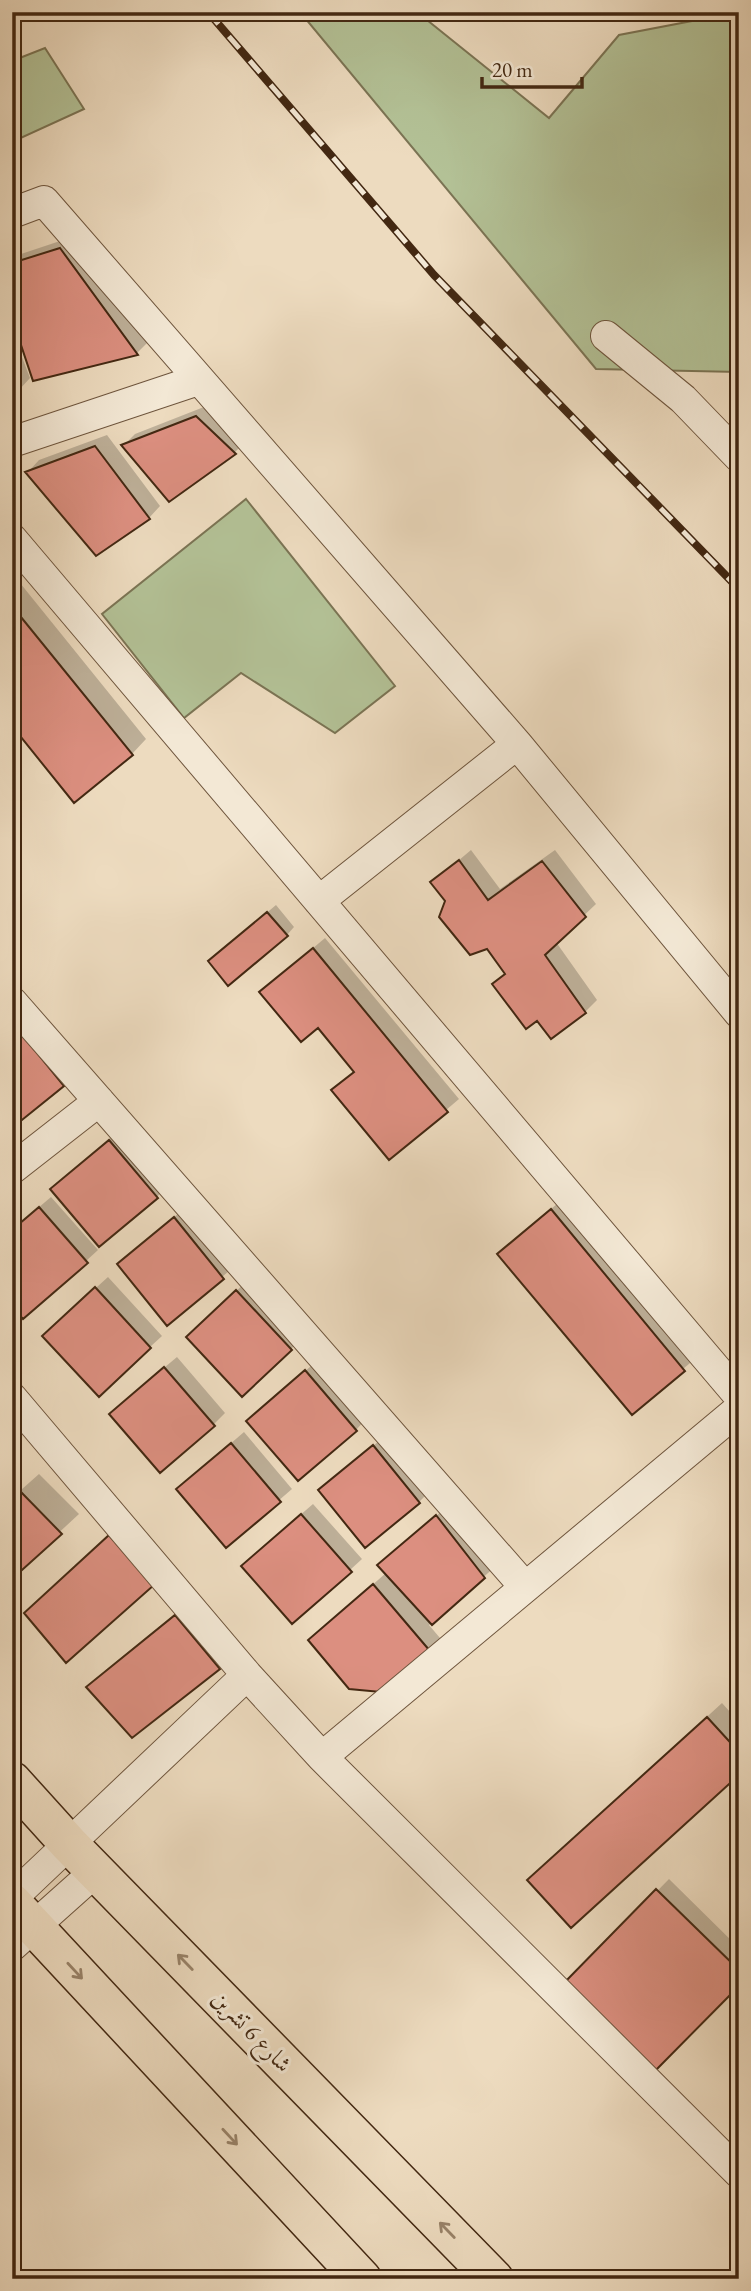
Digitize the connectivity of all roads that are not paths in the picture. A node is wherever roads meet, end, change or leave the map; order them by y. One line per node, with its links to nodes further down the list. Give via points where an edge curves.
1 (12, 213): 3 (street, via 44,201)
2 (606, 335): 5 (street, via 683,399)
3 (198, 380): 4 (street); 7 (street)
4 (12, 442)
5 (739, 457)
6 (12, 539): 8 (street)
7 (517, 744): 8 (street); 10 (street)
8 (319, 901): 13 (street)
9 (12, 1002): 11 (street)
10 (739, 1013)
11 (99, 1101): 12 (street); 16 (street)
12 (12, 1169)
13 (739, 1396)
14 (12, 1398): 17 (street)
15 (739, 1409): 16 (street)
16 (525, 1587): 18 (street)
17 (247, 1675): 18 (street); 20 (street)
18 (322, 1757): 23 (street)
19 (12, 1782): 20 (main road, شارع 6 تشرين)
20 (69, 1844): 21 (main road, شارع 6 تشرين); 22 (street)
21 (96, 1871): 22 (street); 25 (main road, شارع 6 تشرين, one-way to 21)
22 (18, 1919): 24 (main road, one-way to 24)
23 (739, 2173)
24 (362, 2279)
25 (494, 2279)

